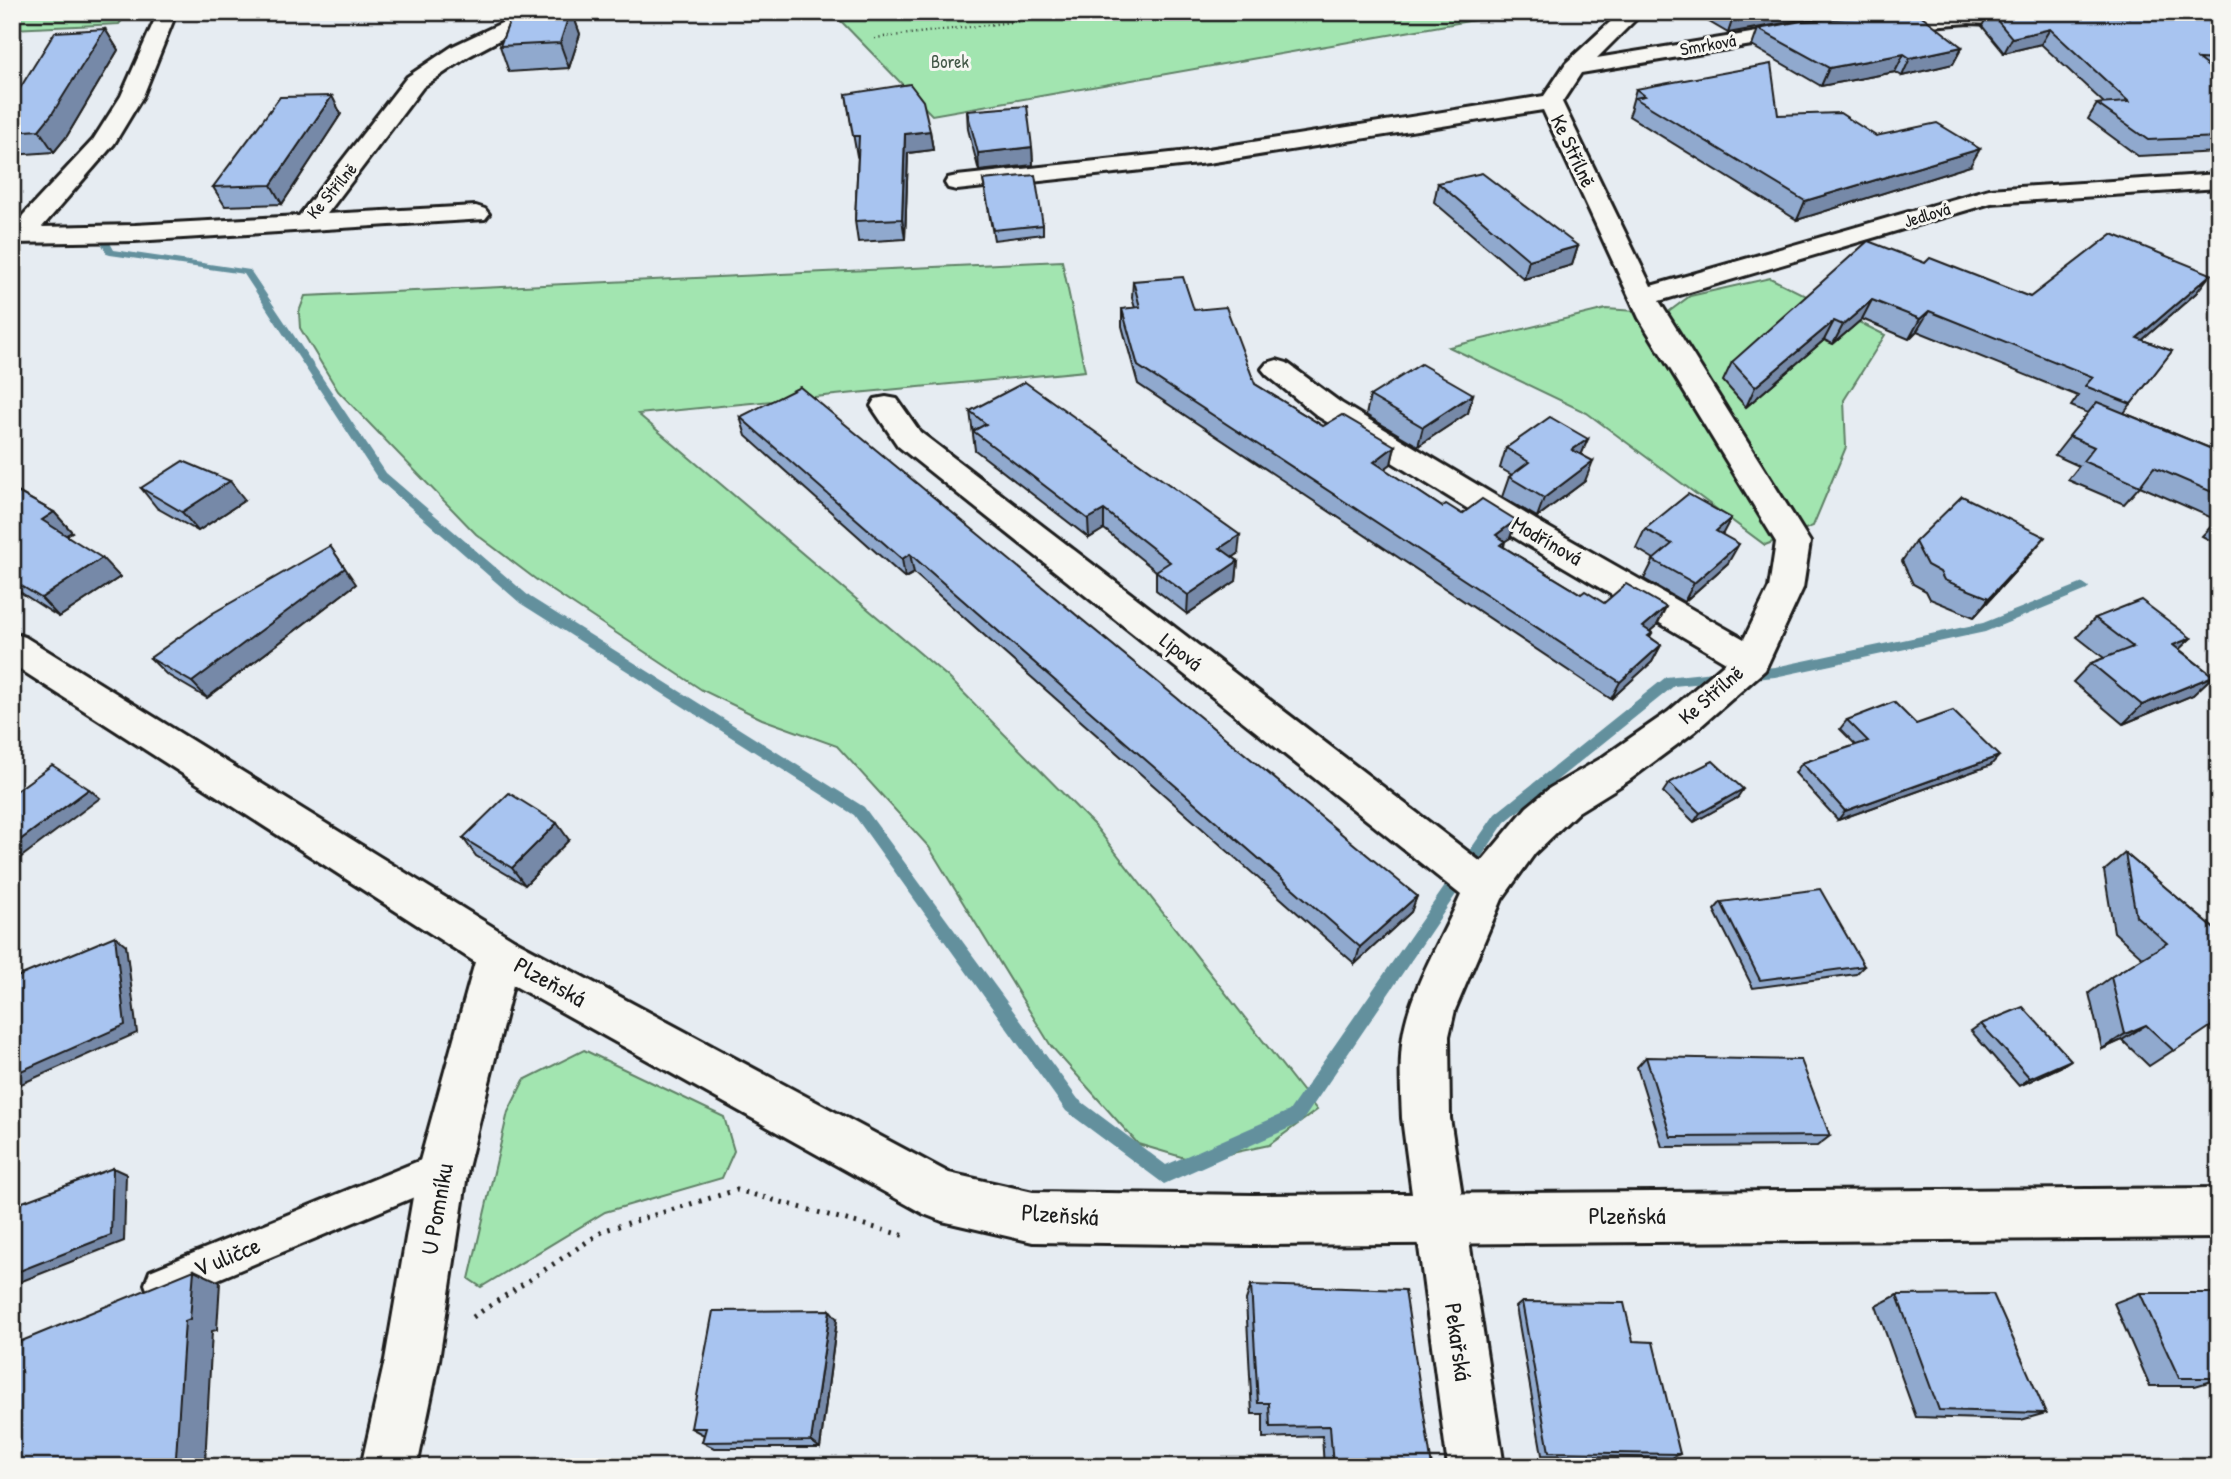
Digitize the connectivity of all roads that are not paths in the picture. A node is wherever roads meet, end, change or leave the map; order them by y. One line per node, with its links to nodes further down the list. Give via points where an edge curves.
1 (542, 12): 12 (street, Ke Střílně, via 461,51 415,82)
2 (1633, 12): 7 (street, Ke Střílně)
3 (2053, 20): 5 (street, via 1969,17)
4 (163, 21): 13 (street, Ke Střílně, via 132,96 102,144)
5 (1862, 25)
6 (1822, 28): 7 (street, Smrková)
7 (1574, 68): 8 (street, Ke Střílně)
8 (1550, 102): 10 (street, Ke Střílně, via 1208,156); 14 (street, Ke Střílně)
9 (2219, 181): 14 (street, Jedlová, via 1989,196)
10 (957, 183)
11 (476, 214): 12 (street)
12 (307, 223): 13 (street, Ke Střílně)
13 (17, 234)
14 (1643, 297): 18 (street, Ke Střílně, via 1793,542 1786,588)
15 (1277, 369): 18 (street, Modřínová, via 1330,410)
16 (886, 406): 19 (street, Lipová, via 909,439)
17 (12, 646): 20 (street, Plzeňská)
18 (1752, 660): 19 (street, Ke Střílně, via 1681,722 1548,813 1520,841)
19 (1485, 889): 23 (street, Ke Střílně, via 1436,999 1426,1037 1426,1118)
20 (499, 954): 21 (street, U Pomníku); 23 (street, Plzeňská, via 942,1196 1033,1217)
21 (443, 1168): 24 (lane, V uličce); 25 (street, U Pomníku, via 412,1360)
22 (2219, 1213): 23 (street, Plzeňská)
23 (1440, 1217): 26 (street, Pekařská)
24 (139, 1294)
25 (389, 1467)
26 (1476, 1467)

